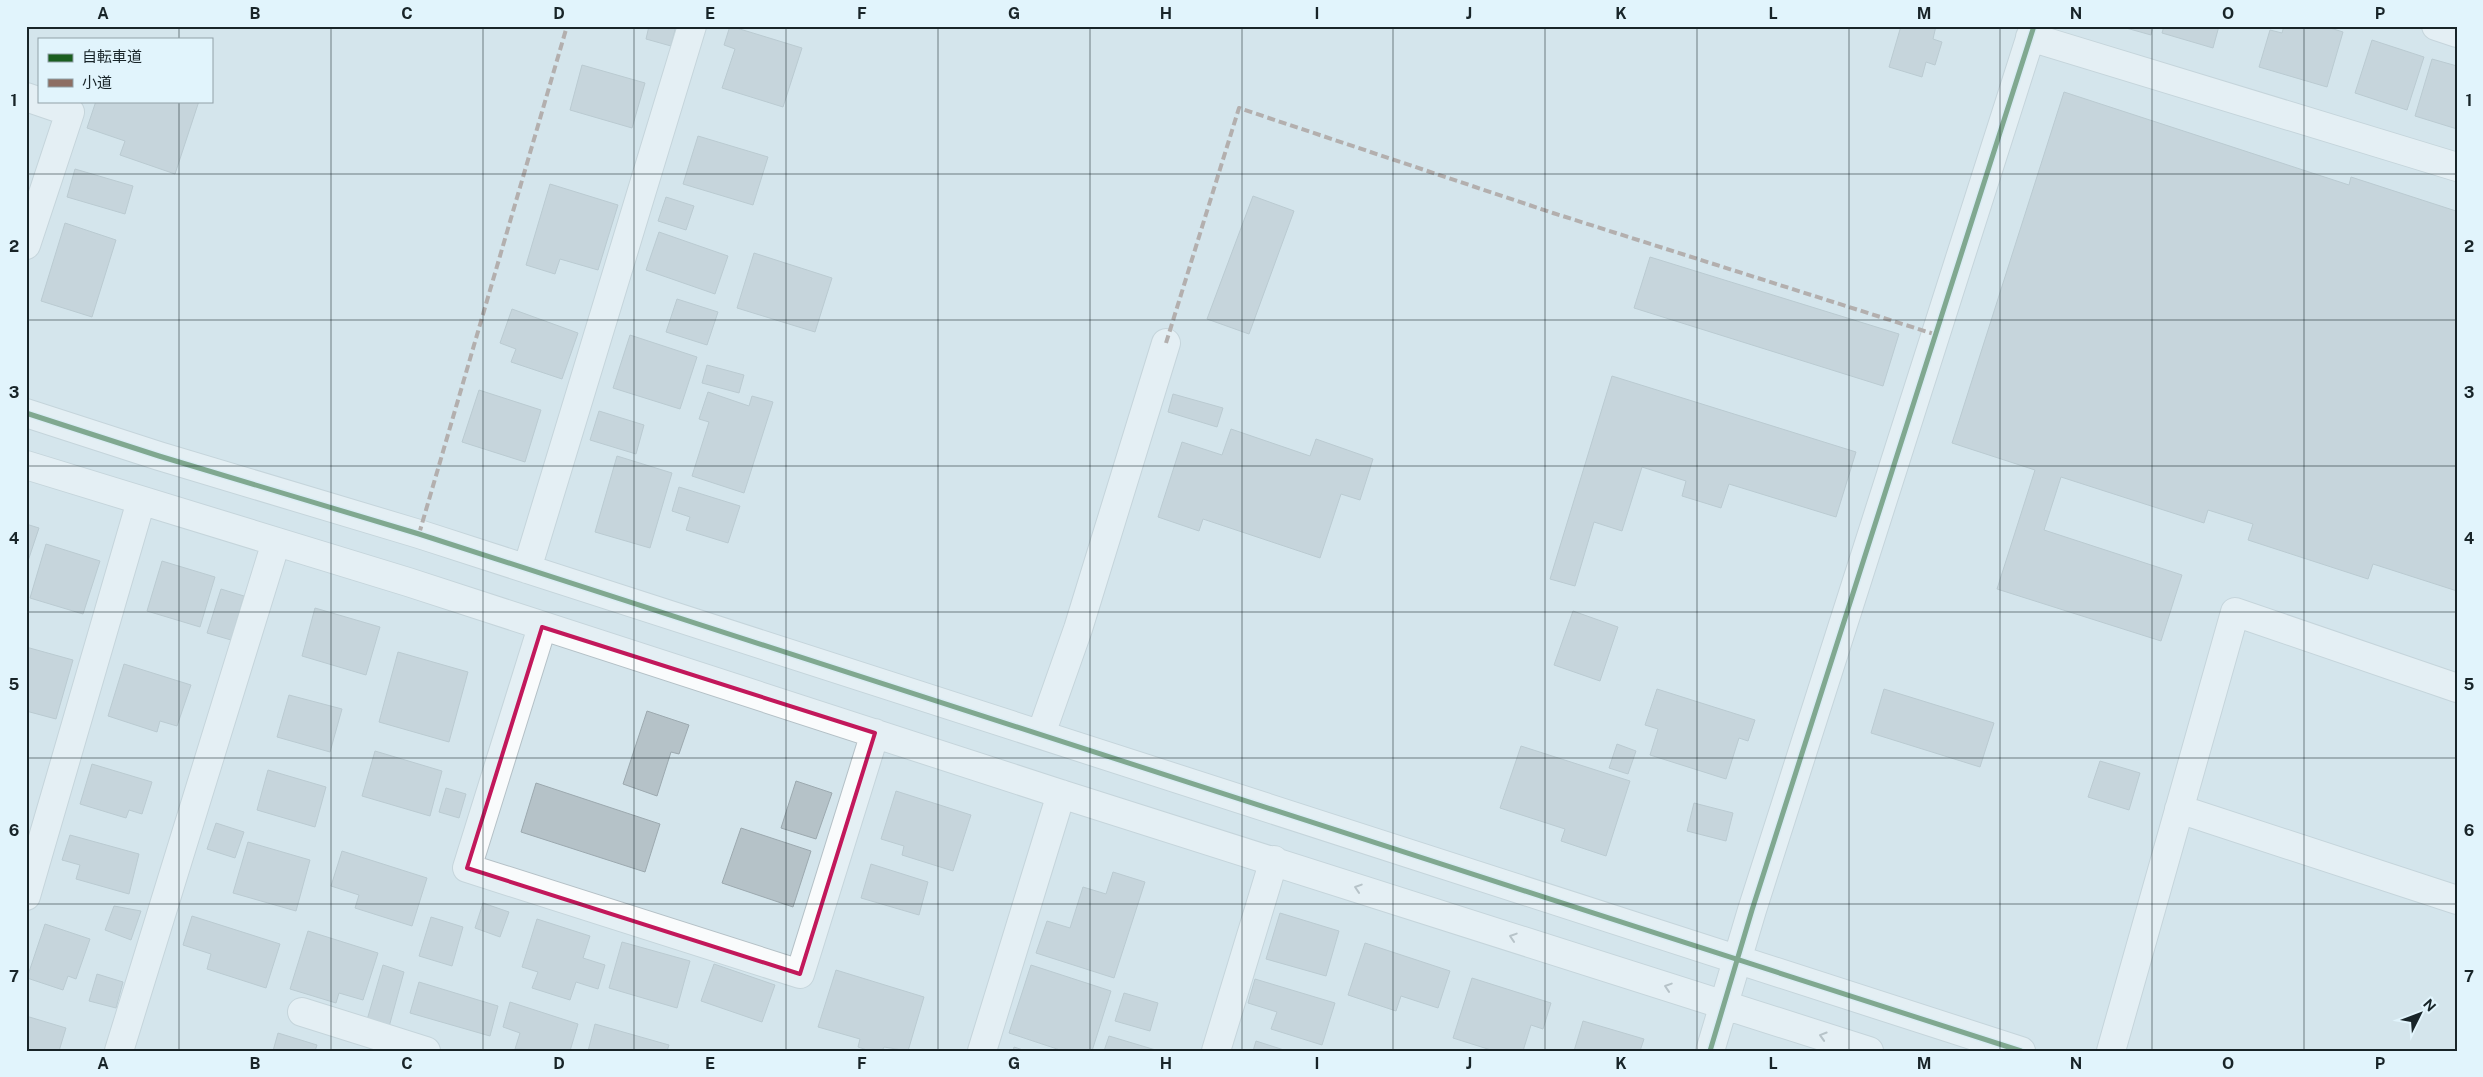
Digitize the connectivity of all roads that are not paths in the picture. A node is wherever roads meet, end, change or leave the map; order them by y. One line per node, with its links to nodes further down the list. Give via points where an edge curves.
1 (692, 26): 15 (street)
2 (2436, 26): 4 (street)
3 (2032, 32): 8 (street); 25 (street)
4 (2457, 33)
5 (26, 97): 6 (street)
6 (38, 101)
7 (41, 102): 9 (street, via 70,112)
8 (2457, 167)
9 (26, 246)
10 (1166, 343): 19 (street, via 1078,629)
11 (26, 413): 15 (street)
12 (26, 465): 13 (street)
13 (141, 501): 14 (street); 23 (street)
14 (276, 542): 16 (street); 28 (street)
15 (527, 569): 19 (street)
16 (542, 627): 18 (street); 18 (street, via 468,868 800,974)
17 (2457, 688): 21 (street, via 2235,612)
18 (875, 732): 20 (street)
19 (1041, 734): 25 (street)
20 (1061, 794): 22 (street); 30 (street)
21 (2179, 809): 24 (street); 35 (street)
22 (1274, 860): 26 (street, one-way to 22); 31 (street)
23 (26, 896)
24 (2457, 900)
25 (1738, 958): 26 (street); 34 (street)
26 (1724, 1005): 32 (street); 33 (street, one-way to 26)
27 (302, 1012): 29 (street)
28 (119, 1051)
29 (426, 1051)
30 (982, 1051)
31 (1216, 1051)
32 (1710, 1051)
33 (1869, 1051)
34 (2021, 1051)
35 (2112, 1051)

